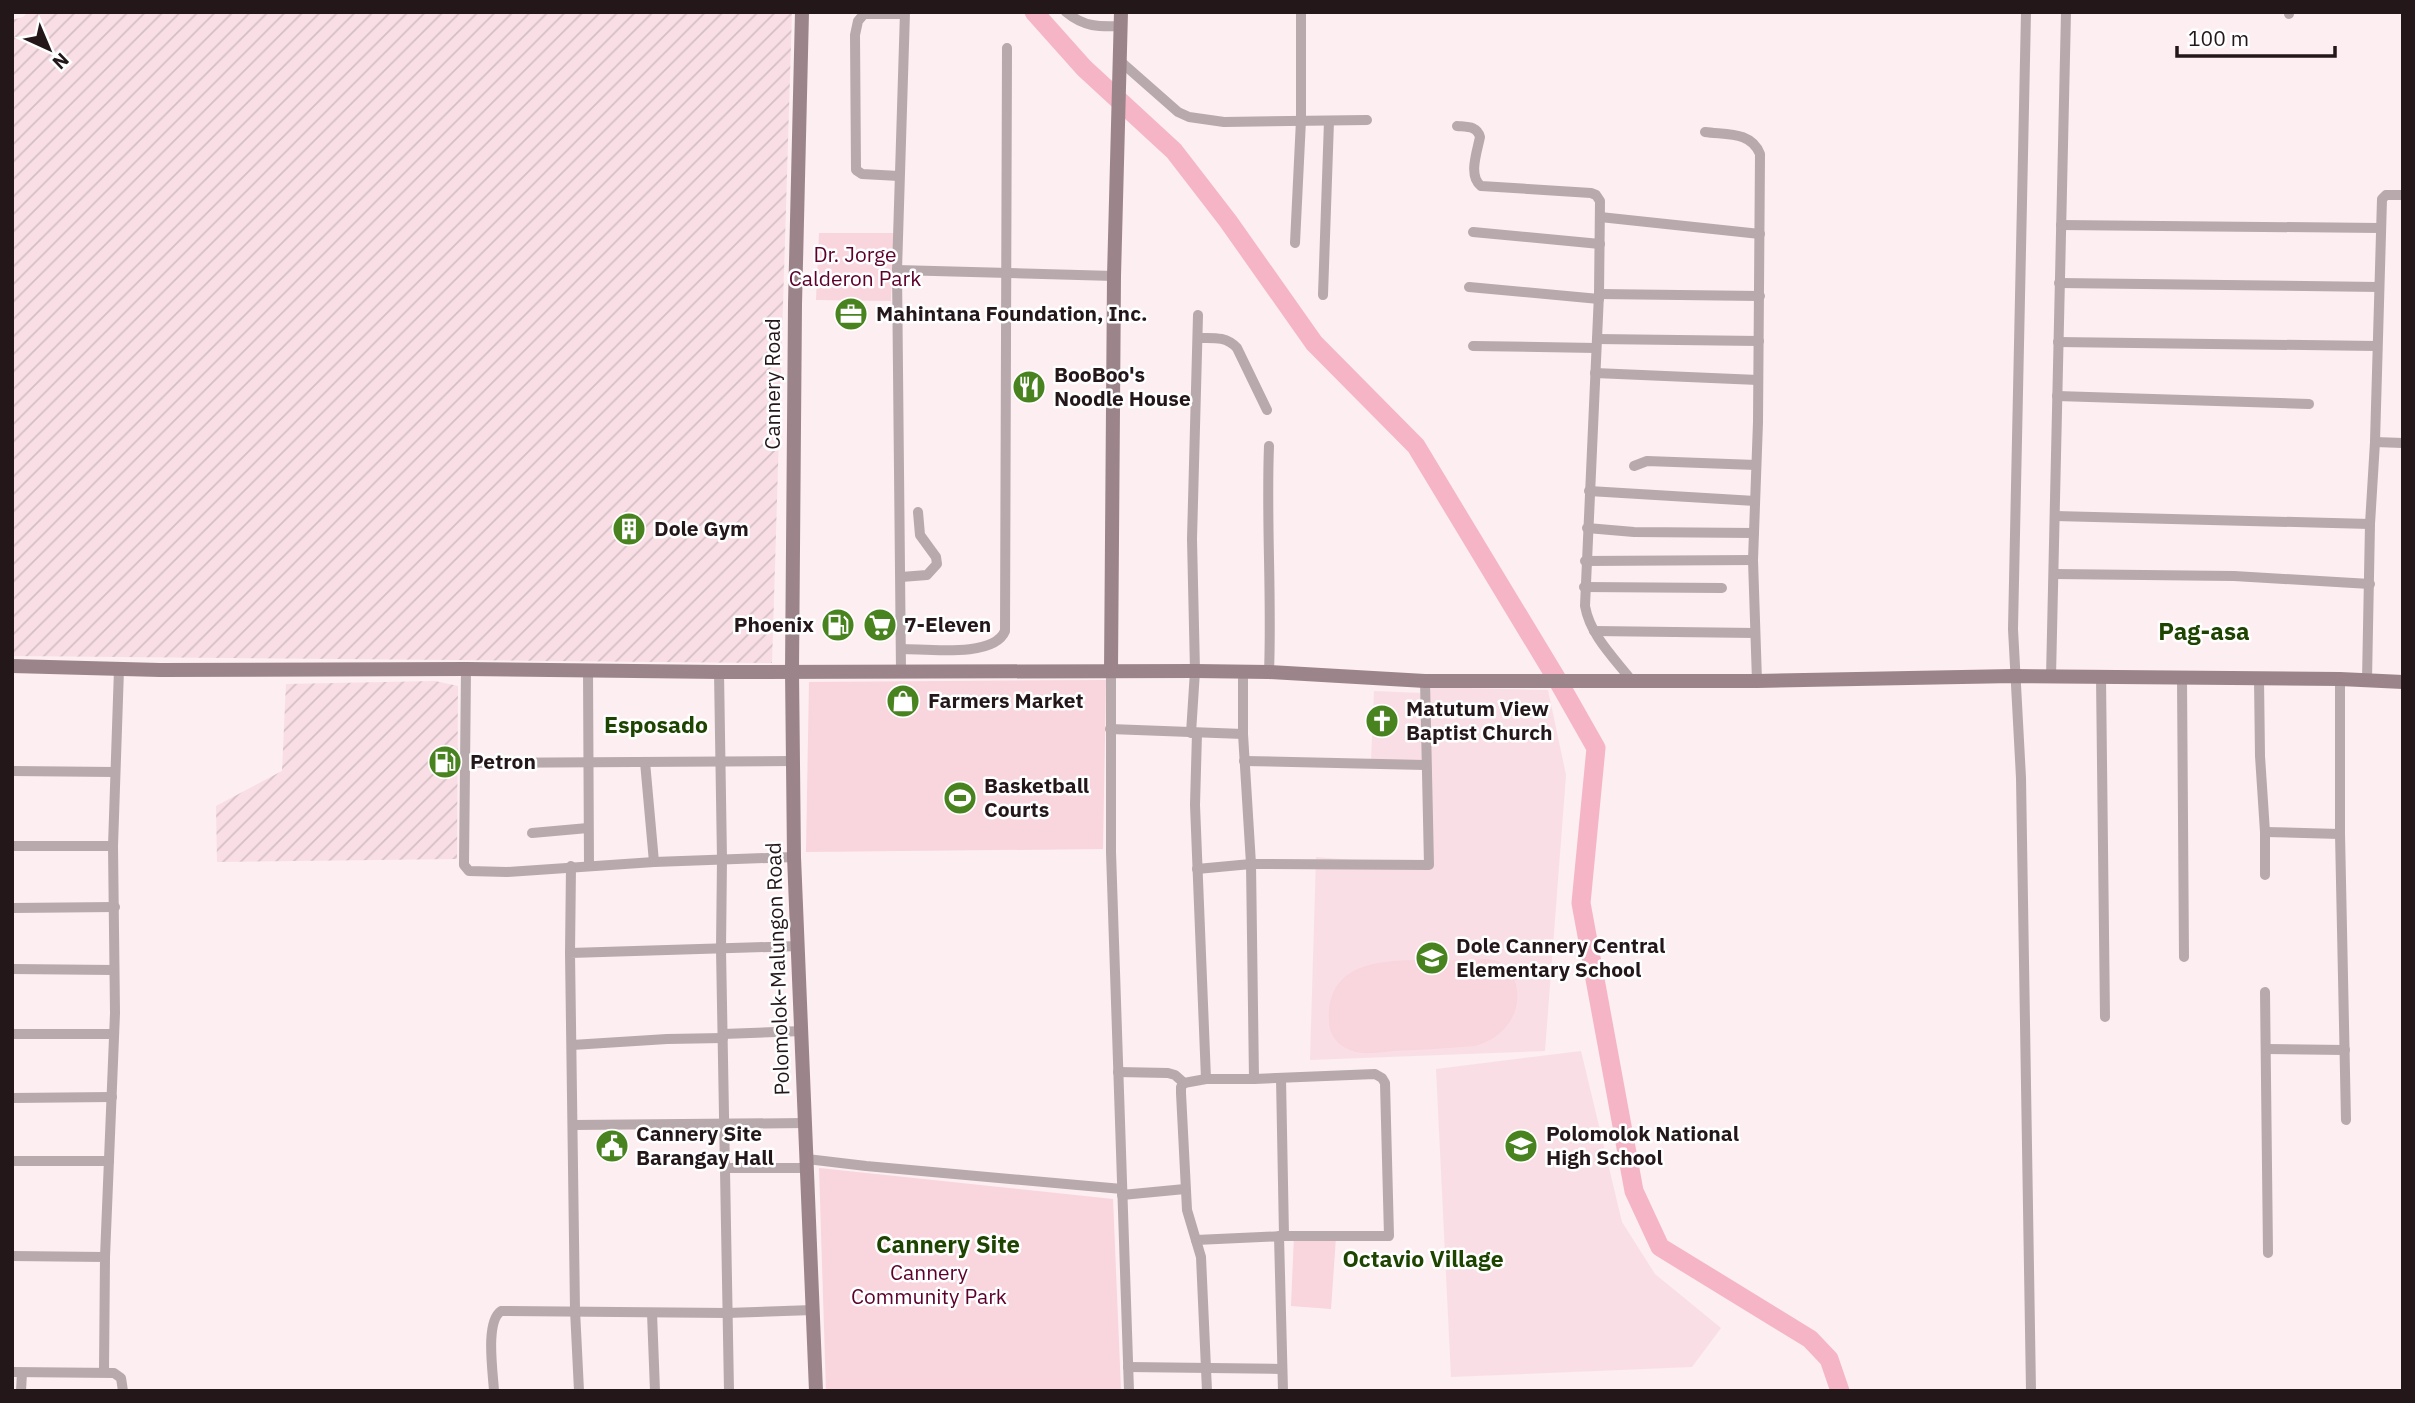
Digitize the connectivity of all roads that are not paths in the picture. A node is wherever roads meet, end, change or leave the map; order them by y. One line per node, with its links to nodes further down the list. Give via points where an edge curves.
1 (802, 12): 71 (street, Cannery Road)
2 (1066, 12): 7 (street, via 1082,24 1100,27)
3 (1301, 12): 10 (street)
4 (2026, 12): 78 (street)
5 (2066, 12): 18 (street)
6 (904, 13): 15 (street); 15 (street, via 866,13 858,21 855,35 856,170)
7 (1121, 19): 9 (street)
8 (1007, 48): 25 (street)
9 (1120, 61): 10 (street, via 1189,117 1224,122); 26 (street)
10 (1301, 120): 12 (street); 22 (street)
11 (1367, 120): 12 (street)
12 (1329, 121): 30 (street)
13 (1457, 126): 17 (street, via 1472,127 1480,138 1476,183 1489,188 1591,193 1600,201)
14 (1705, 132): 21 (street, via 1739,136 1756,145 1761,172)
15 (899, 176): 24 (street)
16 (2403, 195): 19 (street, via 2382,197)
17 (1600, 217): 21 (street); 23 (street)
18 (2061, 225): 19 (street); 27 (street)
19 (2380, 228): 29 (street)
20 (1473, 232): 23 (street)
21 (1760, 234): 31 (street)
22 (1295, 243)
23 (1600, 244): 32 (street)
24 (897, 270): 25 (street); 60 (street)
25 (1006, 274): 26 (street); 66 (street, via 1005,631 997,642 976,649)
26 (1114, 276): 73 (street)
27 (2059, 283): 29 (street); 36 (street)
28 (1469, 286): 32 (street)
29 (2379, 287): 39 (street)
30 (1324, 295)
31 (1760, 296): 32 (street); 35 (street)
32 (1599, 297): 37 (street)
33 (1198, 315): 34 (street)
34 (1198, 338): 44 (street, via 1231,341); 74 (street, via 1192,539)
35 (1759, 341): 37 (street); 41 (street)
36 (2058, 342): 39 (street); 42 (street)
37 (1597, 344): 38 (street); 40 (street)
38 (1474, 346)
39 (2377, 346): 45 (street)
40 (1595, 373): 41 (street); 50 (street)
41 (1758, 380): 48 (street)
42 (2057, 396): 43 (street); 53 (street)
43 (2309, 404)
44 (1267, 410)
45 (2375, 442): 46 (street); 54 (street)
46 (2403, 443)
47 (1269, 446): 77 (street)
48 (1756, 465): 49 (street, via 1647,461); 51 (street)
49 (1634, 466)
50 (1589, 491): 51 (street); 55 (street)
51 (1755, 501): 56 (street)
52 (918, 512): 60 (street, via 920,535 937,564 927,575)
53 (2055, 516): 54 (street); 59 (street)
54 (2370, 524): 61 (street)
55 (1587, 528): 56 (street); 58 (street)
56 (1754, 533): 57 (street)
57 (1753, 560): 58 (street); 65 (street)
58 (1586, 561): 62 (street)
59 (2054, 574): 61 (street, via 2234,576); 79 (street)
60 (901, 577): 66 (street)
61 (2370, 584): 84 (street)
62 (1584, 587): 63 (street); 64 (street, via 1587,619)
63 (1722, 588)
64 (1594, 631): 65 (street); 86 (street)
65 (1755, 633): 87 (street)
66 (902, 649): 72 (street)
67 (12, 666): 68 (street)
68 (119, 669): 69 (street); 100 (street)
69 (466, 669): 70 (street); 97 (street)
70 (587, 669): 75 (street); 95 (street)
71 (792, 671): 72 (street); 75 (street); 93 (street, Polomolok-Malungon Road)
72 (901, 671): 73 (street)
73 (1111, 671): 74 (street); 89 (street)
74 (1195, 671): 76 (street); 90 (street)
75 (719, 672): 92 (street)
76 (1243, 672): 77 (street); 91 (street)
77 (1269, 672): 85 (street)
78 (2014, 676): 79 (street); 87 (street); 173 (street, via 2022,792)
79 (2051, 677): 80 (street)
80 (2101, 677): 81 (street); 124 (street)
81 (2182, 678): 82 (street); 120 (street)
82 (2259, 679): 83 (street); 102 (street)
83 (2340, 679): 84 (street); 104 (street)
84 (2367, 680): 88 (street)
85 (1424, 681): 86 (street); 98 (street)
86 (1632, 681): 87 (street)
87 (1757, 681)
88 (2403, 682)
89 (1110, 729): 90 (street); 132 (street)
90 (1194, 733): 91 (street); 113 (street)
91 (1243, 733): 94 (street)
92 (719, 761): 93 (street); 96 (street); 108 (street)
93 (793, 761): 107 (street, Polomolok-Malungon Road)
94 (1244, 761): 98 (street); 110 (street)
95 (588, 762): 96 (street); 97 (street); 101 (street)
96 (645, 762): 109 (street)
97 (466, 763): 111 (street, via 466,869 472,873)
98 (1425, 765): 110 (street, via 1429,865)
99 (12, 771): 100 (street)
100 (114, 772): 106 (street)
101 (588, 828): 103 (street); 112 (street)
102 (2265, 832): 104 (street); 114 (street)
103 (532, 833)
104 (2340, 834): 131 (street)
105 (12, 846): 106 (street)
106 (113, 846): 115 (street)
107 (794, 857): 108 (street); 117 (street, Polomolok-Malungon Road)
108 (722, 859): 109 (street); 118 (street)
109 (654, 862): 112 (street)
110 (1251, 864): 113 (street); 135 (street)
111 (571, 866): 112 (street); 119 (street)
112 (589, 866)
113 (1197, 869): 134 (street)
114 (2265, 875)
115 (115, 907): 116 (street); 122 (street)
116 (12, 908)
117 (799, 946): 118 (street); 125 (street, Polomolok-Malungon Road)
118 (721, 948): 119 (street); 128 (street)
119 (570, 953): 129 (street)
120 (2184, 957)
121 (12, 969): 122 (street)
122 (114, 970): 127 (street)
123 (2264, 992): 130 (street)
124 (2105, 1017)
125 (802, 1031): 128 (street); 140 (street, Polomolok-Malungon Road)
126 (12, 1034): 127 (street)
127 (114, 1034): 137 (street)
128 (723, 1036): 129 (street); 141 (street)
129 (572, 1045): 142 (street)
130 (2266, 1049): 131 (street); 151 (street)
131 (2345, 1050): 139 (street)
132 (1118, 1072): 136 (street, via 1168,1073); 148 (street)
133 (1281, 1078): 135 (street); 149 (street); 149 (street, via 1375,1074 1384,1080 1389,1236)
134 (1206, 1079): 135 (street); 136 (street)
135 (1254, 1079)
136 (1184, 1083): 147 (street)
137 (111, 1097): 138 (street); 144 (street)
138 (12, 1098)
139 (2346, 1121)
140 (806, 1123): 141 (street); 145 (street, Polomolok-Malungon Road)
141 (725, 1124): 142 (street); 146 (street)
142 (574, 1125): 154 (street)
143 (12, 1161): 144 (street)
144 (109, 1161): 153 (street)
145 (807, 1163): 146 (street); 148 (street); 155 (street, Polomolok-Malungon Road)
146 (726, 1168): 157 (street)
147 (1185, 1189): 148 (street); 150 (street)
148 (1122, 1192): 158 (street)
149 (1281, 1236): 150 (street); 160 (street)
150 (1196, 1240): 159 (street, via 1202,1257)
151 (2268, 1253)
152 (12, 1256): 153 (street)
153 (105, 1257): 161 (street)
154 (575, 1310): 156 (street); 165 (street, via 501,1311 496,1315 492,1326); 166 (street)
155 (813, 1311): 157 (street); 169 (street, Polomolok-Malungon Road)
156 (652, 1313): 157 (street); 167 (street)
157 (727, 1313): 168 (street)
158 (1128, 1367): 159 (street); 170 (street)
159 (1206, 1367): 160 (street); 171 (street)
160 (1282, 1369): 172 (street)
161 (104, 1371): 162 (street); 164 (street, via 118,1375)
162 (17, 1373): 163 (street)
163 (21, 1391)
164 (122, 1391)
165 (494, 1391)
166 (579, 1391)
167 (654, 1391)
168 (729, 1391)
169 (816, 1391)
170 (1129, 1391)
171 (1206, 1391)
172 (1283, 1391)
173 (2031, 1391)

